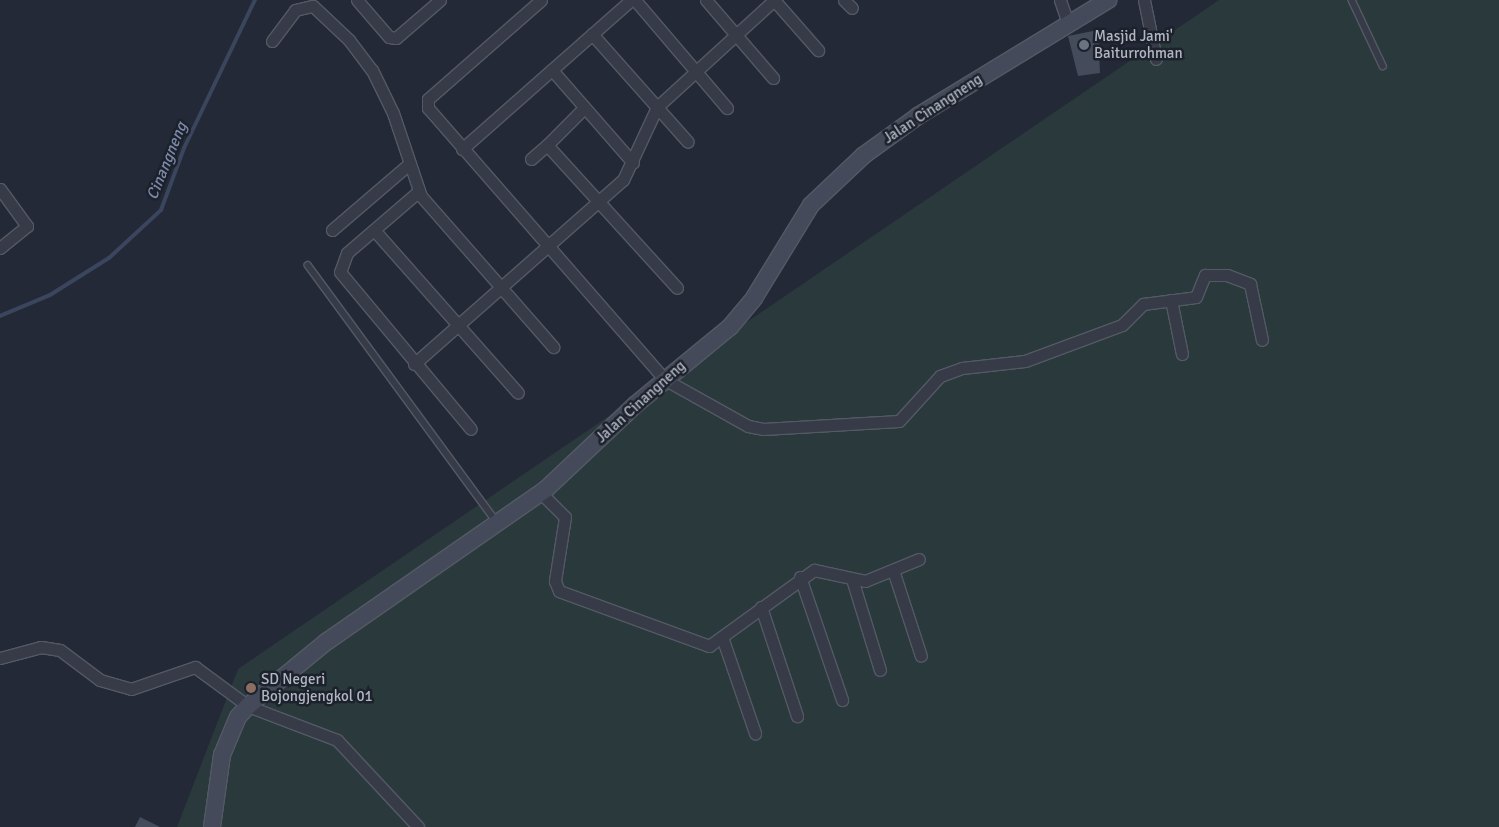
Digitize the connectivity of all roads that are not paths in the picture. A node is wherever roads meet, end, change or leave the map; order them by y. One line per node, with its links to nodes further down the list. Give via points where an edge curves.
1 (357, 0): 2 (street, via 389,37 396,38)
2 (440, 0)
3 (541, 0): 26 (street, via 428,99 432,115)
4 (633, 0): 12 (street); 19 (street)
5 (706, 0): 13 (street)
6 (774, 0): 13 (street); 15 (street)
7 (1060, 0): 11 (street)
8 (1108, 0): 11 (street, Jalan Cinangneng)
9 (1144, 0): 16 (street)
10 (1352, 0): 17 (lane)
11 (1068, 23): 46 (street, Jalan Cinangneng, via 918,116 827,188 797,226 745,312)
12 (592, 34): 18 (street); 21 (street)
13 (737, 36): 19 (street); 20 (street)
14 (272, 41): 29 (street, via 295,10 312,6 321,12 372,70 393,113)
15 (818, 50)
16 (1156, 59)
17 (1382, 66)
18 (552, 70): 22 (street); 26 (street)
19 (697, 71): 21 (street); 23 (street)
20 (773, 78)
21 (657, 107): 24 (street); 28 (street)
22 (584, 108): 25 (street); 28 (street)
23 (727, 108)
24 (688, 142)
25 (547, 145): 27 (street); 32 (street)
26 (462, 149): 35 (street)
27 (531, 159)
28 (634, 163): 32 (street, via 623,180)
29 (409, 164): 31 (street); 33 (street)
30 (0, 189): 36 (street, via 27,226)
31 (419, 191): 34 (street); 38 (street)
32 (597, 202): 35 (street); 39 (street)
33 (332, 230)
34 (374, 230): 41 (street); 45 (street, via 347,253 340,272)
35 (547, 245): 38 (street); 46 (street)
36 (0, 248)
37 (308, 265): 50 (lane)
38 (499, 288): 41 (street); 43 (street)
39 (677, 288)
40 (1171, 300): 42 (street, via 1199,294 1202,276 1243,279 1255,294); 44 (street); 46 (street, via 1143,304 1122,325 1025,361 953,370 940,376 899,421 756,428)
41 (456, 326): 45 (street); 47 (street)
42 (1262, 340)
43 (553, 347)
44 (1182, 354)
45 (414, 364): 48 (street)
46 (664, 379): 49 (street, Jalan Cinangneng)
47 (518, 393)
48 (471, 429)
49 (541, 493): 50 (street, Jalan Cinangneng); 56 (street, via 564,517 555,581 559,591 697,644 709,646)
50 (498, 524): 61 (street, Jalan Cinangneng, via 326,642)
51 (919, 559): 52 (street)
52 (893, 570): 54 (street, via 865,581); 57 (street)
53 (800, 577): 54 (street, via 814,570); 55 (street); 60 (street)
54 (852, 579): 59 (street)
55 (761, 607): 56 (street); 62 (street)
56 (722, 637): 63 (street)
57 (921, 656)
58 (0, 658): 61 (street, via 41,647 60,650 100,680 131,689 195,667)
59 (880, 670)
60 (842, 700)
61 (248, 706): 64 (street, Jalan Cinangneng, via 238,717 222,755); 65 (street, via 337,740 349,750 368,777)
62 (797, 716)
63 (755, 733)
64 (212, 827)
65 (418, 827)

